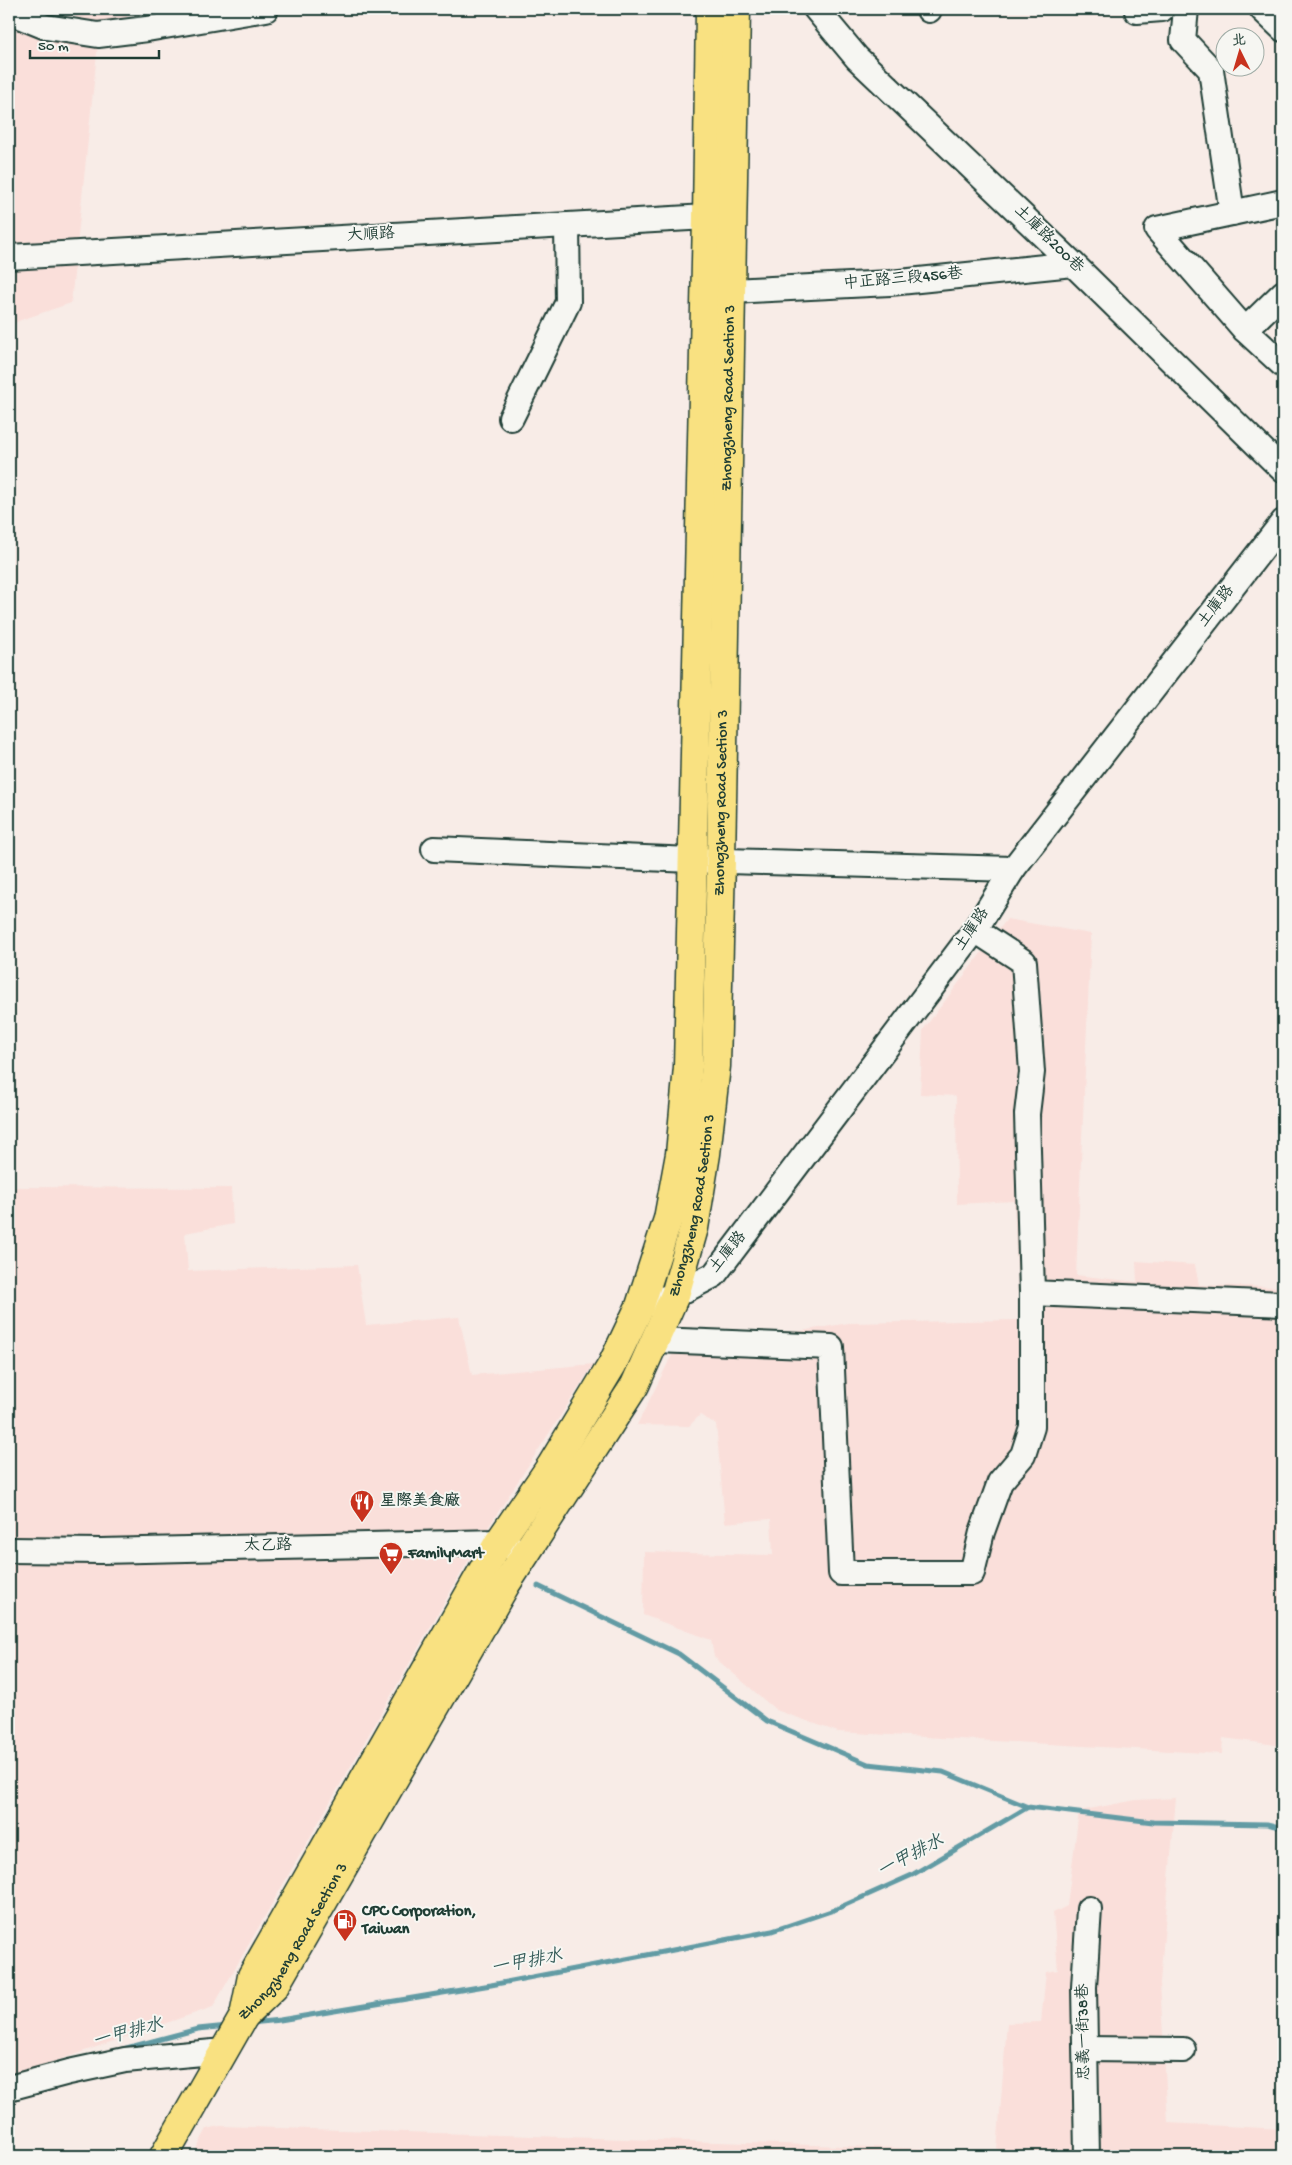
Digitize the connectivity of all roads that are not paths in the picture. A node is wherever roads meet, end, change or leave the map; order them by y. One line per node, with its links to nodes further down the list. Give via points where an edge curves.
1 (266, 9): 9 (street, via 98,35 46,27)
2 (710, 9): 13 (main road, Zhongzheng Road Section 3)
3 (736, 9): 13 (main road, Zhongzheng Road Section 3)
4 (816, 9): 16 (street, 土庫路200巷, via 857,58)
5 (1162, 9): 8 (street)
6 (1186, 9): 12 (street, via 1183,40 1211,70)
7 (1262, 9): 10 (street)
8 (1137, 10)
9 (9, 12)
10 (1283, 30)
11 (1283, 202): 12 (street)
12 (1232, 213): 19 (street, via 1157,229)
13 (720, 216): 14 (street, 大順路); 17 (main road, Zhongzheng Road Section 3); 25 (main road, Zhongzheng Road Section 3)
14 (567, 225): 15 (street, 大順路); 21 (street, via 568,302)
15 (9, 257)
16 (1073, 264): 17 (street, 中正路三段456巷, via 890,283); 22 (street, 土庫路200巷)
17 (732, 291): 26 (main road, Zhongzheng Road Section 3)
18 (1283, 293): 19 (street)
19 (1245, 330): 20 (street)
20 (1283, 365)
21 (512, 418)
22 (1283, 470)
23 (1283, 522): 27 (street, 土庫路)
24 (434, 849): 25 (street)
25 (692, 860): 26 (street); 32 (main road, Zhongzheng Road Section 3, via 688,1067 680,1154 668,1219)
26 (721, 861): 27 (street); 30 (main road, Zhongzheng Road Section 3, via 716,1066 694,1228)
27 (1013, 869): 28 (street, 土庫路)
28 (975, 930): 29 (street, via 1024,962 1032,1072 1026,1114); 30 (street, 土庫路, via 714,1274)
29 (1032, 1293): 31 (street); 33 (street, via 1032,1427 1023,1455 1000,1482 972,1573 841,1574 831,1347)
30 (675, 1295): 32 (street, 土庫路); 33 (main road, Zhongzheng Road Section 3)
31 (1283, 1304)
32 (640, 1306): 34 (main road, Zhongzheng Road Section 3, via 612,1365 551,1466)
33 (656, 1340): 36 (main road, Zhongzheng Road Section 3, via 635,1385)
34 (499, 1542): 35 (street, 太乙路, via 101,1551); 36 (street, 太乙路); 38 (main road, Zhongzheng Road Section 3, via 252,1976)
35 (9, 1550)
36 (525, 1553): 38 (main road, Zhongzheng Road Section 3, via 274,1987)
37 (1089, 1909): 39 (street, 忠義一街38巷, via 1084,1987)
38 (244, 2016): 41 (main road)
39 (1086, 2049): 40 (street); 44 (street, 忠義一街38巷)
40 (1183, 2050)
41 (224, 2051): 42 (street, via 125,2060); 43 (main road)
42 (9, 2088)
43 (164, 2156)
44 (1087, 2156)

